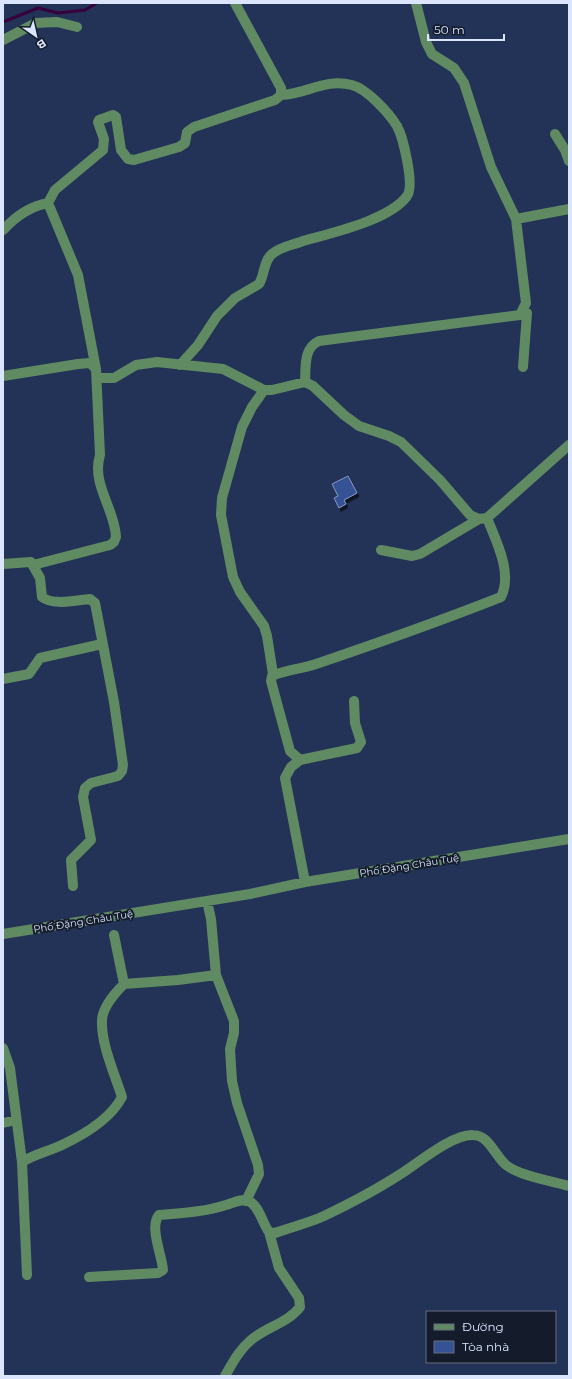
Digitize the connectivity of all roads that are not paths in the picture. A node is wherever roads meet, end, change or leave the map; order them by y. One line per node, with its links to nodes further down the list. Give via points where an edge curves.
1 (235, 3): 5 (street, via 281,88)
2 (416, 3): 10 (street, via 426,42 432,54 454,68 464,83 491,167)
3 (77, 27): 4 (street, via 57,22 36,23)
4 (3, 40)
5 (281, 96): 8 (street, via 190,129 185,135 185,143 179,147 134,160 128,159 121,150 116,117 113,115 102,119 98,122 105,145 99,154 55,190); 13 (street, via 294,95 328,83 353,86 377,101 397,126 411,185 408,195 397,207 369,221 282,248 272,254 266,262 260,284 235,298 217,316 198,345)
6 (555, 134): 7 (street)
7 (569, 161)
8 (48, 203): 11 (street, via 38,204); 15 (street, via 78,275)
9 (569, 209): 10 (street)
10 (516, 219): 12 (street, via 526,303)
11 (4, 228)
12 (524, 310): 14 (street, via 527,313); 17 (street, via 520,315 319,341 314,343 308,352)
13 (180, 365): 15 (street, via 157,362 136,365 114,378); 18 (street, via 223,369)
14 (523, 366)
15 (96, 374): 16 (street, via 90,363); 23 (street, via 100,486 109,506 116,537 110,545)
16 (3, 376)
17 (305, 382): 18 (street); 20 (street, via 359,426 401,442 470,514)
18 (264, 390): 25 (street, via 242,427 222,498 221,515 233,577 240,592 264,626)
19 (569, 445): 20 (street)
20 (483, 518): 21 (street, via 420,554 412,556); 25 (street, via 499,549 505,574 506,587 501,597 314,664)
21 (381, 550)
22 (3, 564): 23 (street, via 31,562)
23 (35, 566): 24 (street, via 40,578 42,597 45,600 54,602 90,599 95,603)
24 (102, 644): 26 (street, via 40,658 29,674); 31 (street, via 114,702 122,771 118,776 91,783 85,788 84,797 91,840 71,860)
25 (272, 676): 28 (street, via 271,681 290,751)
26 (3, 678)
27 (354, 701): 28 (street, via 355,723 361,742 358,748)
28 (300, 760): 30 (street, via 291,767 286,778)
29 (569, 839): 30 (street, Phố Đặng Châu Tuệ)
30 (305, 882): 32 (street, Phố Đặng Châu Tuệ)
31 (73, 886)
32 (209, 900): 33 (street, Phố Đặng Châu Tuệ); 35 (street)
33 (3, 934)
34 (114, 935): 36 (street)
35 (216, 975): 36 (street); 42 (street, via 234,1021 230,1050 232,1081 258,1165 259,1174)
36 (124, 984): 40 (street, via 105,1009 102,1021 122,1097 118,1104 86,1132)
37 (3, 1048): 38 (street, via 10,1068)
38 (16, 1120): 39 (street); 40 (street)
39 (3, 1123)
40 (22, 1162): 44 (street)
41 (569, 1186): 43 (street, via 513,1170 498,1157 492,1146 474,1134 460,1137 419,1160 399,1175 323,1217 275,1233)
42 (246, 1201): 43 (street, via 256,1207); 45 (street, via 209,1210 159,1215 155,1219 154,1229 163,1270 158,1273)
43 (269, 1232): 46 (street, via 279,1268 299,1298 300,1307 294,1314 252,1340 241,1350)
44 (27, 1276)
45 (89, 1277)
46 (225, 1376)

